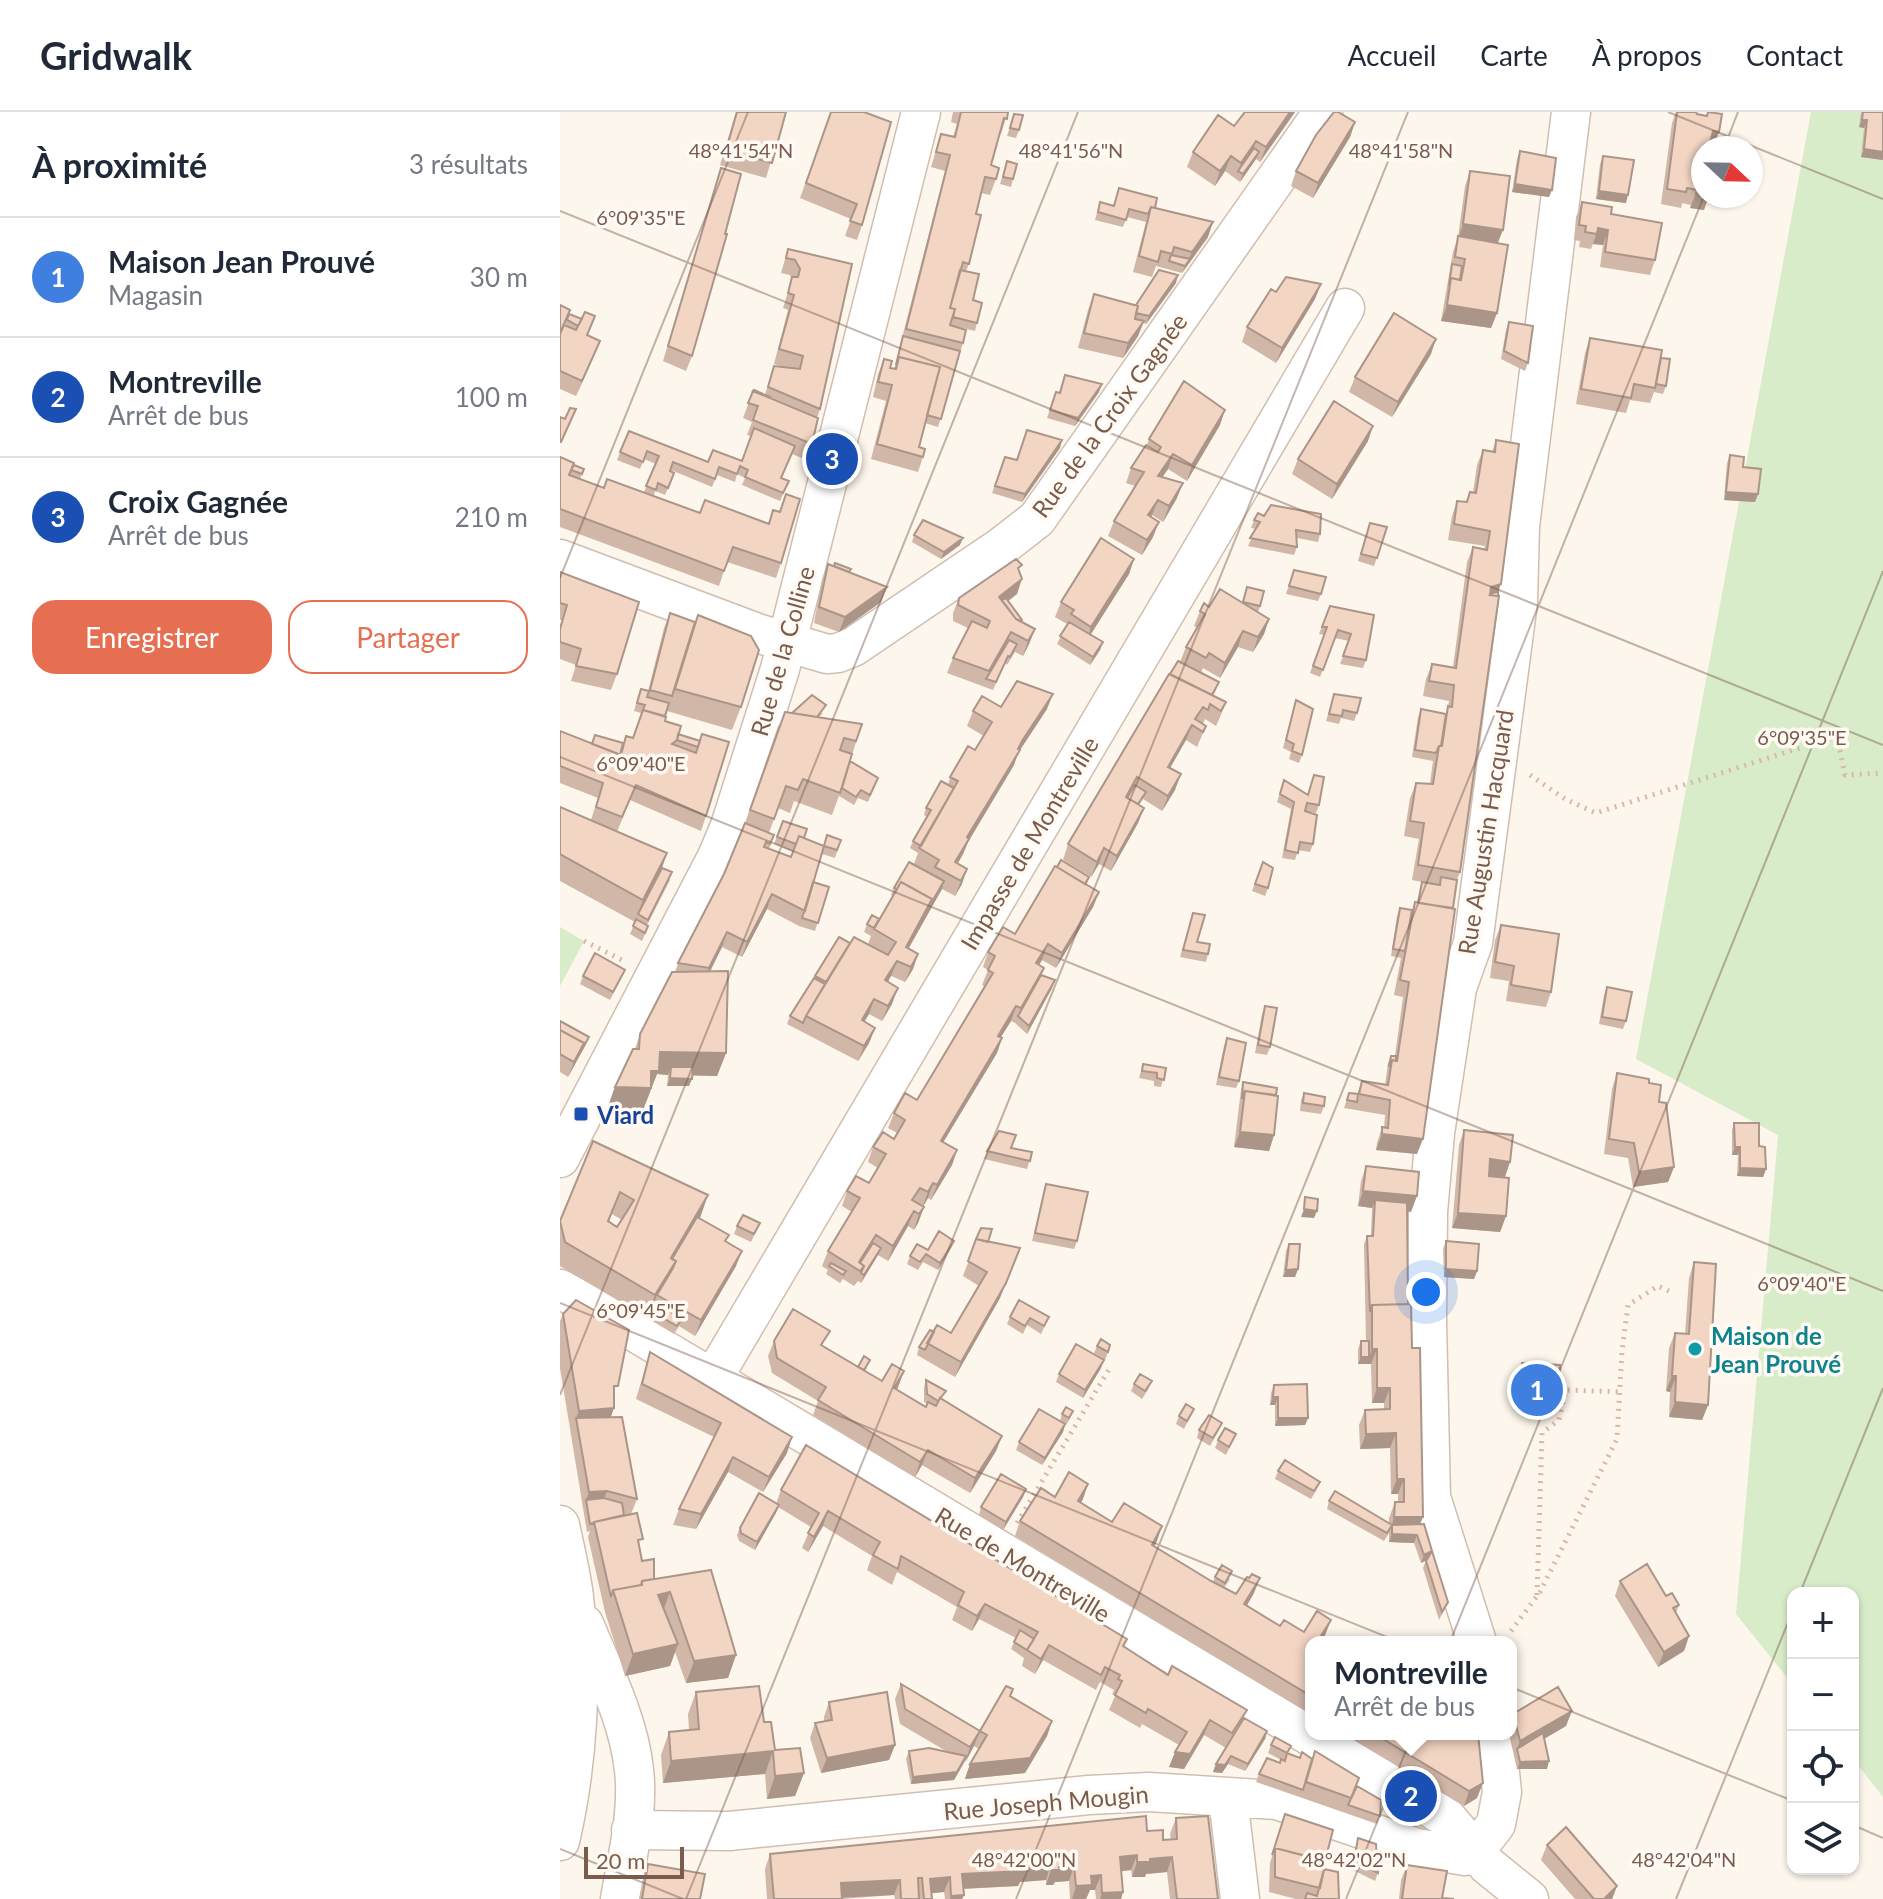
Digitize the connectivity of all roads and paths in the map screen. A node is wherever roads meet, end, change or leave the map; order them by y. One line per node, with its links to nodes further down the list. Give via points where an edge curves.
1 (921, 112): 6 (street, Rue de la Colline)
2 (1323, 112): 6 (street, Rue de la Croix Gagnée, via 1037,519 853,647 827,654)
3 (1571, 112): 21 (street, Rue Augustin Hacquard, via 1520,526 1515,632 1473,943 1457,988 1435,1133 1428,1212 1431,1497)
4 (1345, 308): 15 (street, Impasse de Montreville)
5 (560, 559): 6 (street, Rue de la Croix Gagnée)
6 (787, 641): 10 (street, Rue de la Colline, via 730,826)
7 (1523, 769): 8 (path, via 1565,799 1596,813 1837,736 1845,775)
8 (1883, 773)
9 (584, 941): 10 (path)
10 (654, 977): 11 (street, Rue de la Colline)
11 (560, 1158)
12 (560, 1289): 15 (street, Rue de Montreville)
13 (1673, 1293): 16 (path, via 1658,1286 1628,1305)
14 (1111, 1366): 18 (path)
15 (713, 1378): 18 (street, Rue de Montreville)
16 (1620, 1392): 19 (path, via 1617,1439); 19 (path, via 1566,1390 1559,1420 1542,1433)
17 (560, 1525): 20 (street)
18 (1000, 1550): 25 (street, Rue de Montreville)
19 (1537, 1596): 22 (path)
20 (574, 1597): 23 (street); 24 (street)
21 (1475, 1636)
22 (1508, 1636)
23 (577, 1724): 24 (street); 30 (street)
24 (623, 1725): 29 (street, via 634,1770)
25 (1305, 1733)
26 (1317, 1740): 31 (street, Rue de Montreville, via 1447,1818)
27 (1497, 1740): 31 (street, via 1502,1792 1496,1824)
28 (1228, 1798): 29 (street, Rue Joseph Mougin, via 1118,1793 729,1831); 31 (street, Rue Joseph Mougin, via 1277,1800 1434,1852 1465,1856); 33 (street)
29 (631, 1830): 32 (street)
30 (560, 1841)
31 (1475, 1851): 34 (street)
32 (620, 1899)
33 (1240, 1899)
34 (1529, 1899)

